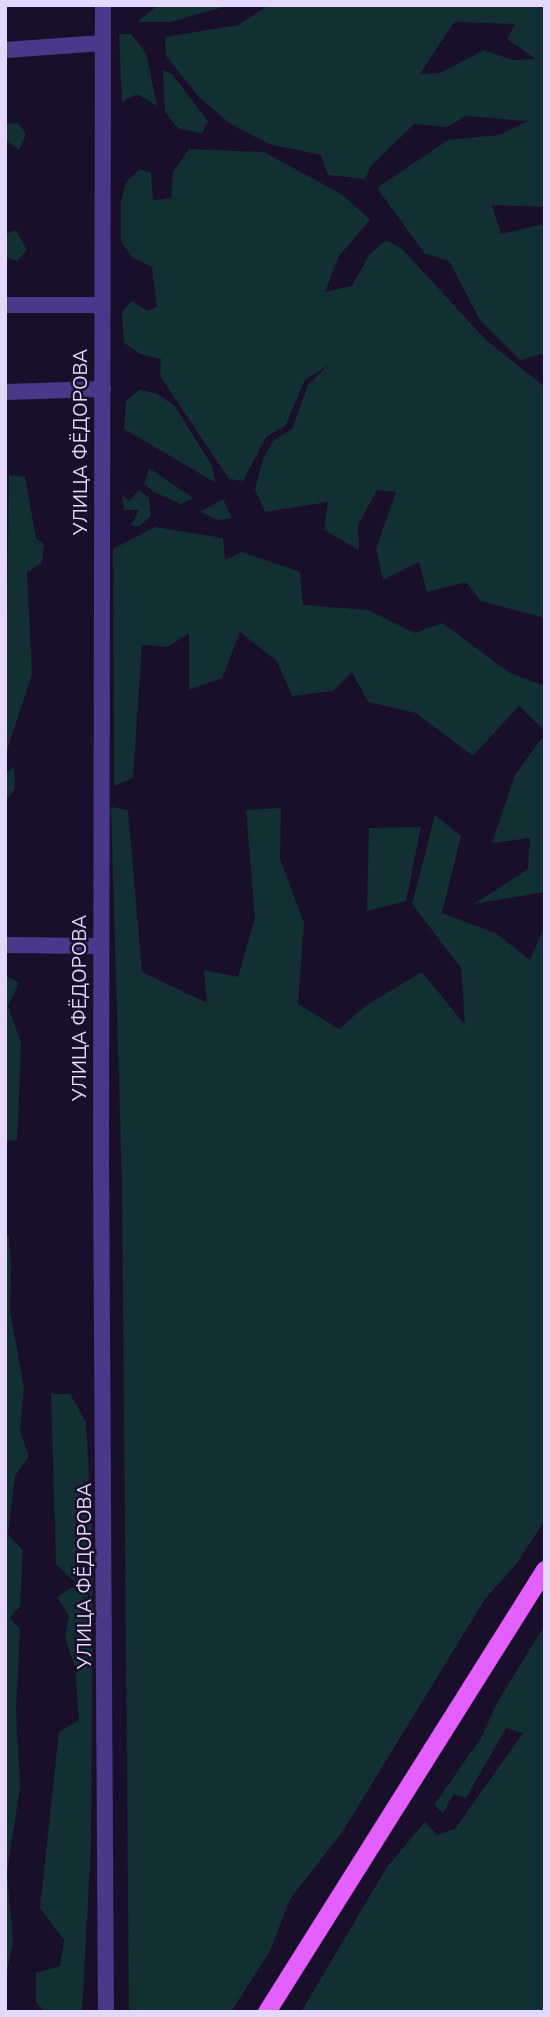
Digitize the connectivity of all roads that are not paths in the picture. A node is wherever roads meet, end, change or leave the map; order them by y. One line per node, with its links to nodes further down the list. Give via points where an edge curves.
1 (103, 5): 2 (street, УЛИЦА ФЁДОРОВА)
2 (103, 43): 3 (street); 5 (street, УЛИЦА ФЁДОРОВА)
3 (5, 50)
4 (5, 305): 5 (street)
5 (102, 305): 6 (street, УЛИЦА ФЁДОРОВА)
6 (103, 389): 7 (street); 9 (street, УЛИЦА ФЁДОРОВА)
7 (5, 391)
8 (5, 945): 9 (street)
9 (102, 946): 11 (street, УЛИЦА ФЁДОРОВА)
10 (545, 1570): 12 (main road)
11 (106, 2012)
12 (267, 2012)

